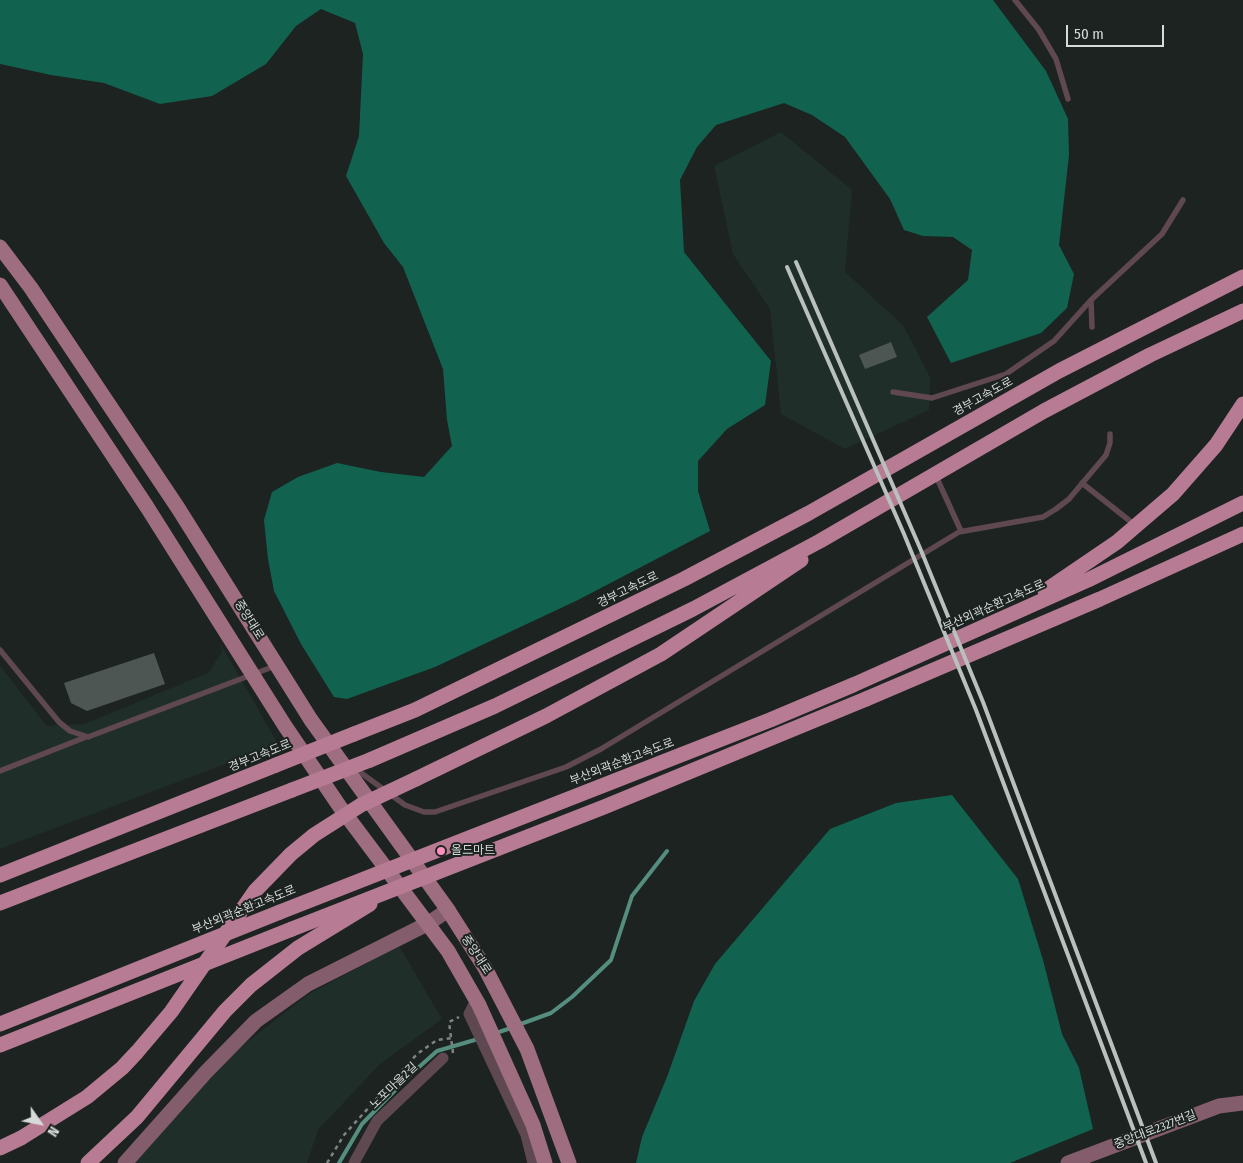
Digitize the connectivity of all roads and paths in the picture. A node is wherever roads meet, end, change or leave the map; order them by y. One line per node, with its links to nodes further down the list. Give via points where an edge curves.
1 (1015, 0): 2 (lane, via 1039,30 1056,59)
2 (1068, 99)
3 (1183, 200): 7 (lane, via 1162,234)
4 (0, 247): 22 (main road, 중앙대로, via 32,288 178,508)
5 (1243, 277): 27 (highway, 경부고속도로, bridge, via 1059,371 809,513 684,579 424,706)
6 (0, 285): 23 (main road, 중앙대로)
7 (1090, 300): 9 (lane); 10 (lane, via 1054,341 1006,374 932,398)
8 (1243, 311): 13 (highway, via 1150,355)
9 (1092, 327)
10 (893, 392)
11 (1243, 404): 17 (highway, via 1197,469)
12 (1110, 434): 14 (lane, via 1106,455)
13 (934, 473): 16 (highway); 18 (lane)
14 (1082, 483): 17 (lane); 18 (lane, via 1069,499 1043,517)
15 (1243, 503): 20 (highway, 부산외곽순환고속도로, via 1088,580)
16 (868, 513): 29 (highway, bridge, via 609,651 495,706 370,760); 40 (highway, bridge, via 661,654 546,716 361,805 321,830 291,854 255,891 171,1012 122,1068 86,1097 22,1138)
17 (1136, 527): 20 (highway, via 1090,562)
18 (961, 531): 25 (lane, via 566,768 442,810 424,812 394,799)
19 (1241, 536): 28 (highway, bridge, via 866,699)
20 (986, 626): 32 (highway, 부산외곽순환고속도로, bridge, via 770,720)
21 (0, 650): 24 (lane, via 60,722 70,731)
22 (277, 666): 23 (lane); 25 (main road, 중앙대로)
23 (254, 674): 24 (lane); 31 (main road, 중앙대로, via 340,807)
24 (88, 736): 26 (lane)
25 (333, 751): 30 (main road, 중앙대로)
26 (0, 771)
27 (0, 875)
28 (397, 888): 37 (highway, bridge); 41 (highway, bridge, via 304,944 266,972 237,998 137,1117)
29 (0, 904)
30 (448, 910): 31 (street); 47 (main road, 중앙대로, via 500,992 527,1049)
31 (429, 923): 33 (main road, 중앙대로, via 448,950); 42 (street, via 308,984 256,1021)
32 (67, 998): 34 (highway); 35 (highway, 부산외곽순환고속도로)
33 (475, 1011): 36 (path, via 449,1022); 45 (street, via 490,1058 526,1135); 46 (main road, 중앙대로, via 506,1065 533,1125)
34 (0, 1017)
35 (0, 1024)
36 (452, 1038): 38 (path); 43 (path, via 437,1040 417,1054 344,1136)
37 (0, 1045)
38 (448, 1055): 44 (street, 노포마을2길, via 377,1122)
39 (1243, 1104): 48 (street, 중앙대로2327번길, via 1219,1106)
40 (0, 1148)
41 (88, 1163)
42 (125, 1163)
43 (327, 1163)
44 (354, 1163)
45 (533, 1163)
46 (545, 1163)
47 (569, 1163)
48 (1068, 1163)

